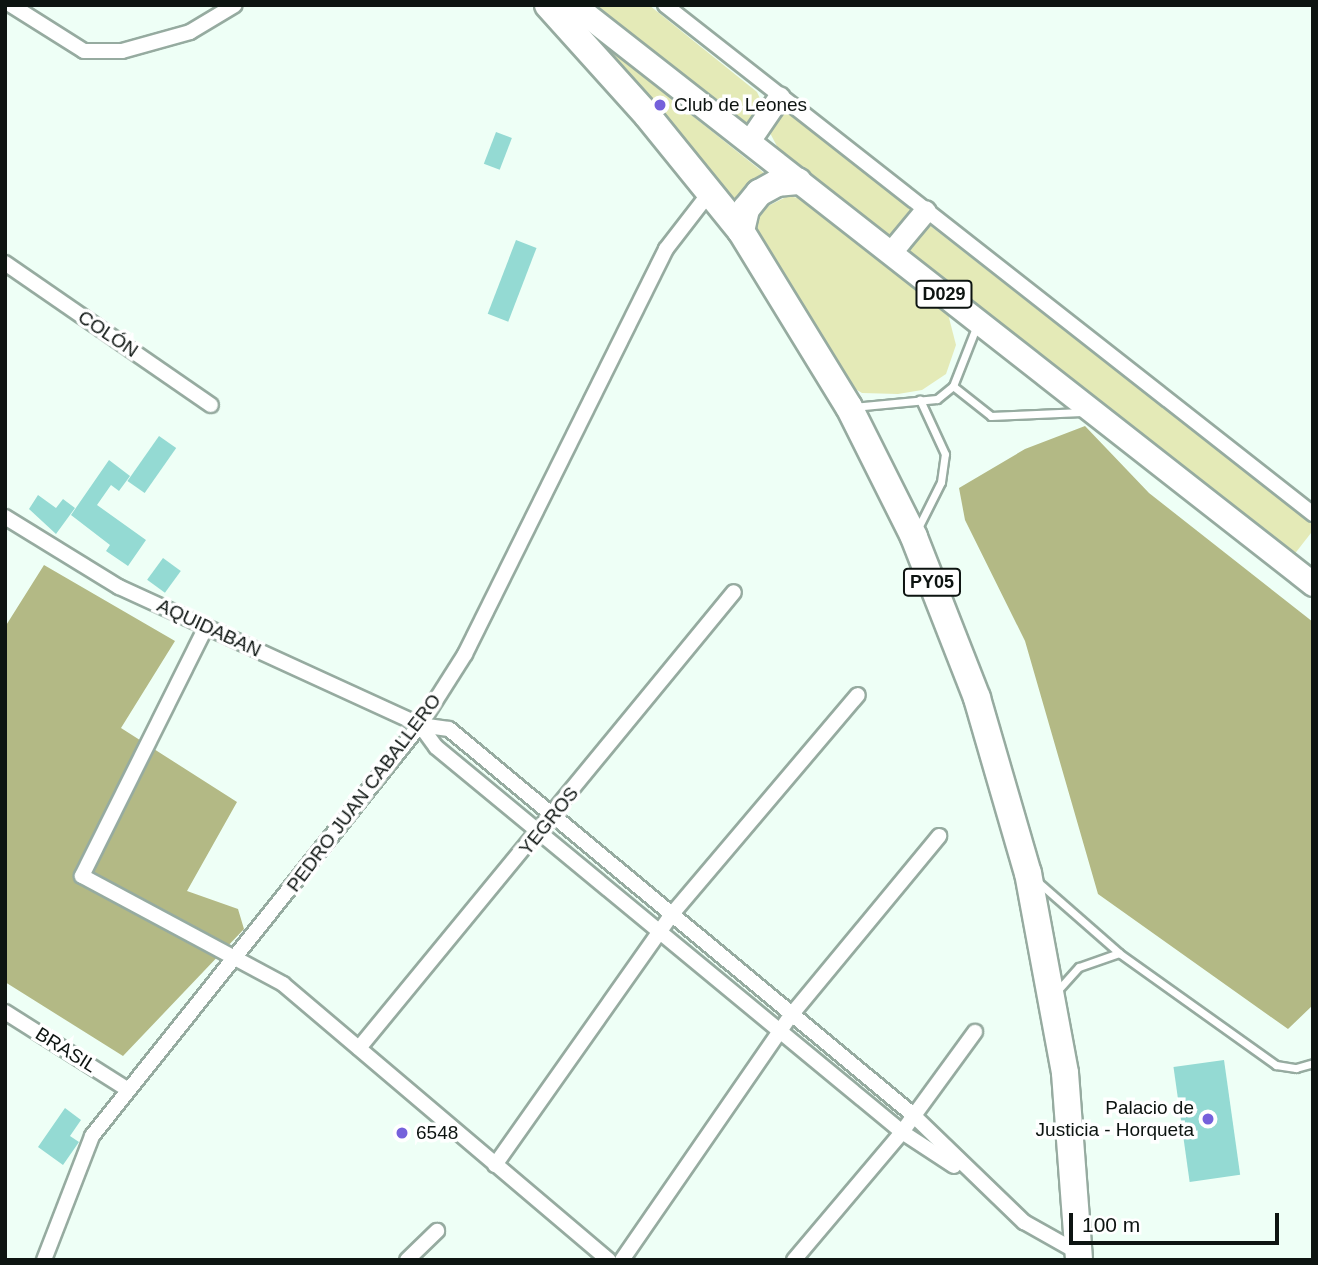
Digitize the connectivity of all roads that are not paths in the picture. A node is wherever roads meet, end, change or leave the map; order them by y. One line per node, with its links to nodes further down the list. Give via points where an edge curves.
1 (10, 5): 2 (street, via 84,51 122,51 190,32)
2 (235, 5)
3 (548, 5): 9 (highway, PY05)
4 (574, 5): 7 (main road, D029)
5 (665, 5): 6 (street)
6 (779, 97): 7 (main road); 10 (street)
7 (749, 141): 8 (main road, D029)
8 (798, 181): 11 (highway, via 777,183 759,193 746,209); 12 (main road, D029)
9 (710, 192): 11 (highway, PY05); 27 (street, PEDRO JUAN CABALLERO, via 666,249 465,654)
10 (925, 211): 12 (main road); 20 (street)
11 (741, 231): 18 (highway, PY05)
12 (891, 252): 14 (main road, D029)
13 (5, 263): 17 (street, COLÓN)
14 (978, 321): 15 (lane); 19 (main road, D029)
15 (953, 386): 16 (lane, via 937,399); 19 (lane, via 991,416)
16 (920, 400): 18 (lane); 22 (lane, via 945,454 941,482)
17 (211, 405)
18 (849, 407): 22 (highway, PY05)
19 (1093, 411): 23 (main road, D029)
20 (1313, 514)
21 (5, 517): 25 (street, AQUIDABAN, via 119,587)
22 (914, 537): 31 (highway, PY05, via 977,698)
23 (1313, 584)
24 (734, 592): 28 (street, YEGROS)
25 (206, 627): 27 (street, AQUIDABAN); 35 (street, via 82,876)
26 (858, 695): 32 (street)
27 (420, 724): 28 (street, AQUIDABAN, via 449,729); 29 (street, via 436,747); 35 (street, PEDRO JUAN CABALLERO)
28 (554, 816): 29 (street, YEGROS); 32 (street, AQUIDABAN)
29 (540, 833): 33 (street); 41 (street, YEGROS)
30 (939, 836): 38 (street)
31 (1028, 873): 34 (lane); 36 (highway, PY05)
32 (672, 914): 33 (street); 38 (street, AQUIDABAN)
33 (661, 933): 39 (street); 48 (street)
34 (1119, 953): 36 (lane, via 1079,967 1058,986); 43 (lane, via 1276,1065)
35 (236, 959): 41 (street, via 283,984); 45 (street, PEDRO JUAN CABALLERO)
36 (1055, 1008): 51 (highway, PY05, via 1073,1153)
37 (5, 1012): 45 (street, BRASIL)
38 (792, 1014): 39 (street); 46 (street, AQUIDABAN)
39 (781, 1032): 47 (street); 55 (street)
40 (975, 1032): 46 (street)
41 (359, 1048): 48 (street)
42 (1313, 1063): 43 (lane)
43 (1296, 1068): 44 (lane)
44 (1313, 1070)
45 (127, 1088): 52 (street, PEDRO JUAN CABALLERO, via 92,1136)
46 (912, 1114): 47 (street); 49 (street, AQUIDABAN)
47 (902, 1132): 49 (street); 56 (street)
48 (495, 1165): 54 (street)
49 (976, 1181): 51 (street, via 1024,1222)
50 (437, 1231): 53 (street)
51 (1079, 1256)
52 (44, 1260)
53 (407, 1260)
54 (609, 1260)
55 (622, 1260)
56 (794, 1260)

